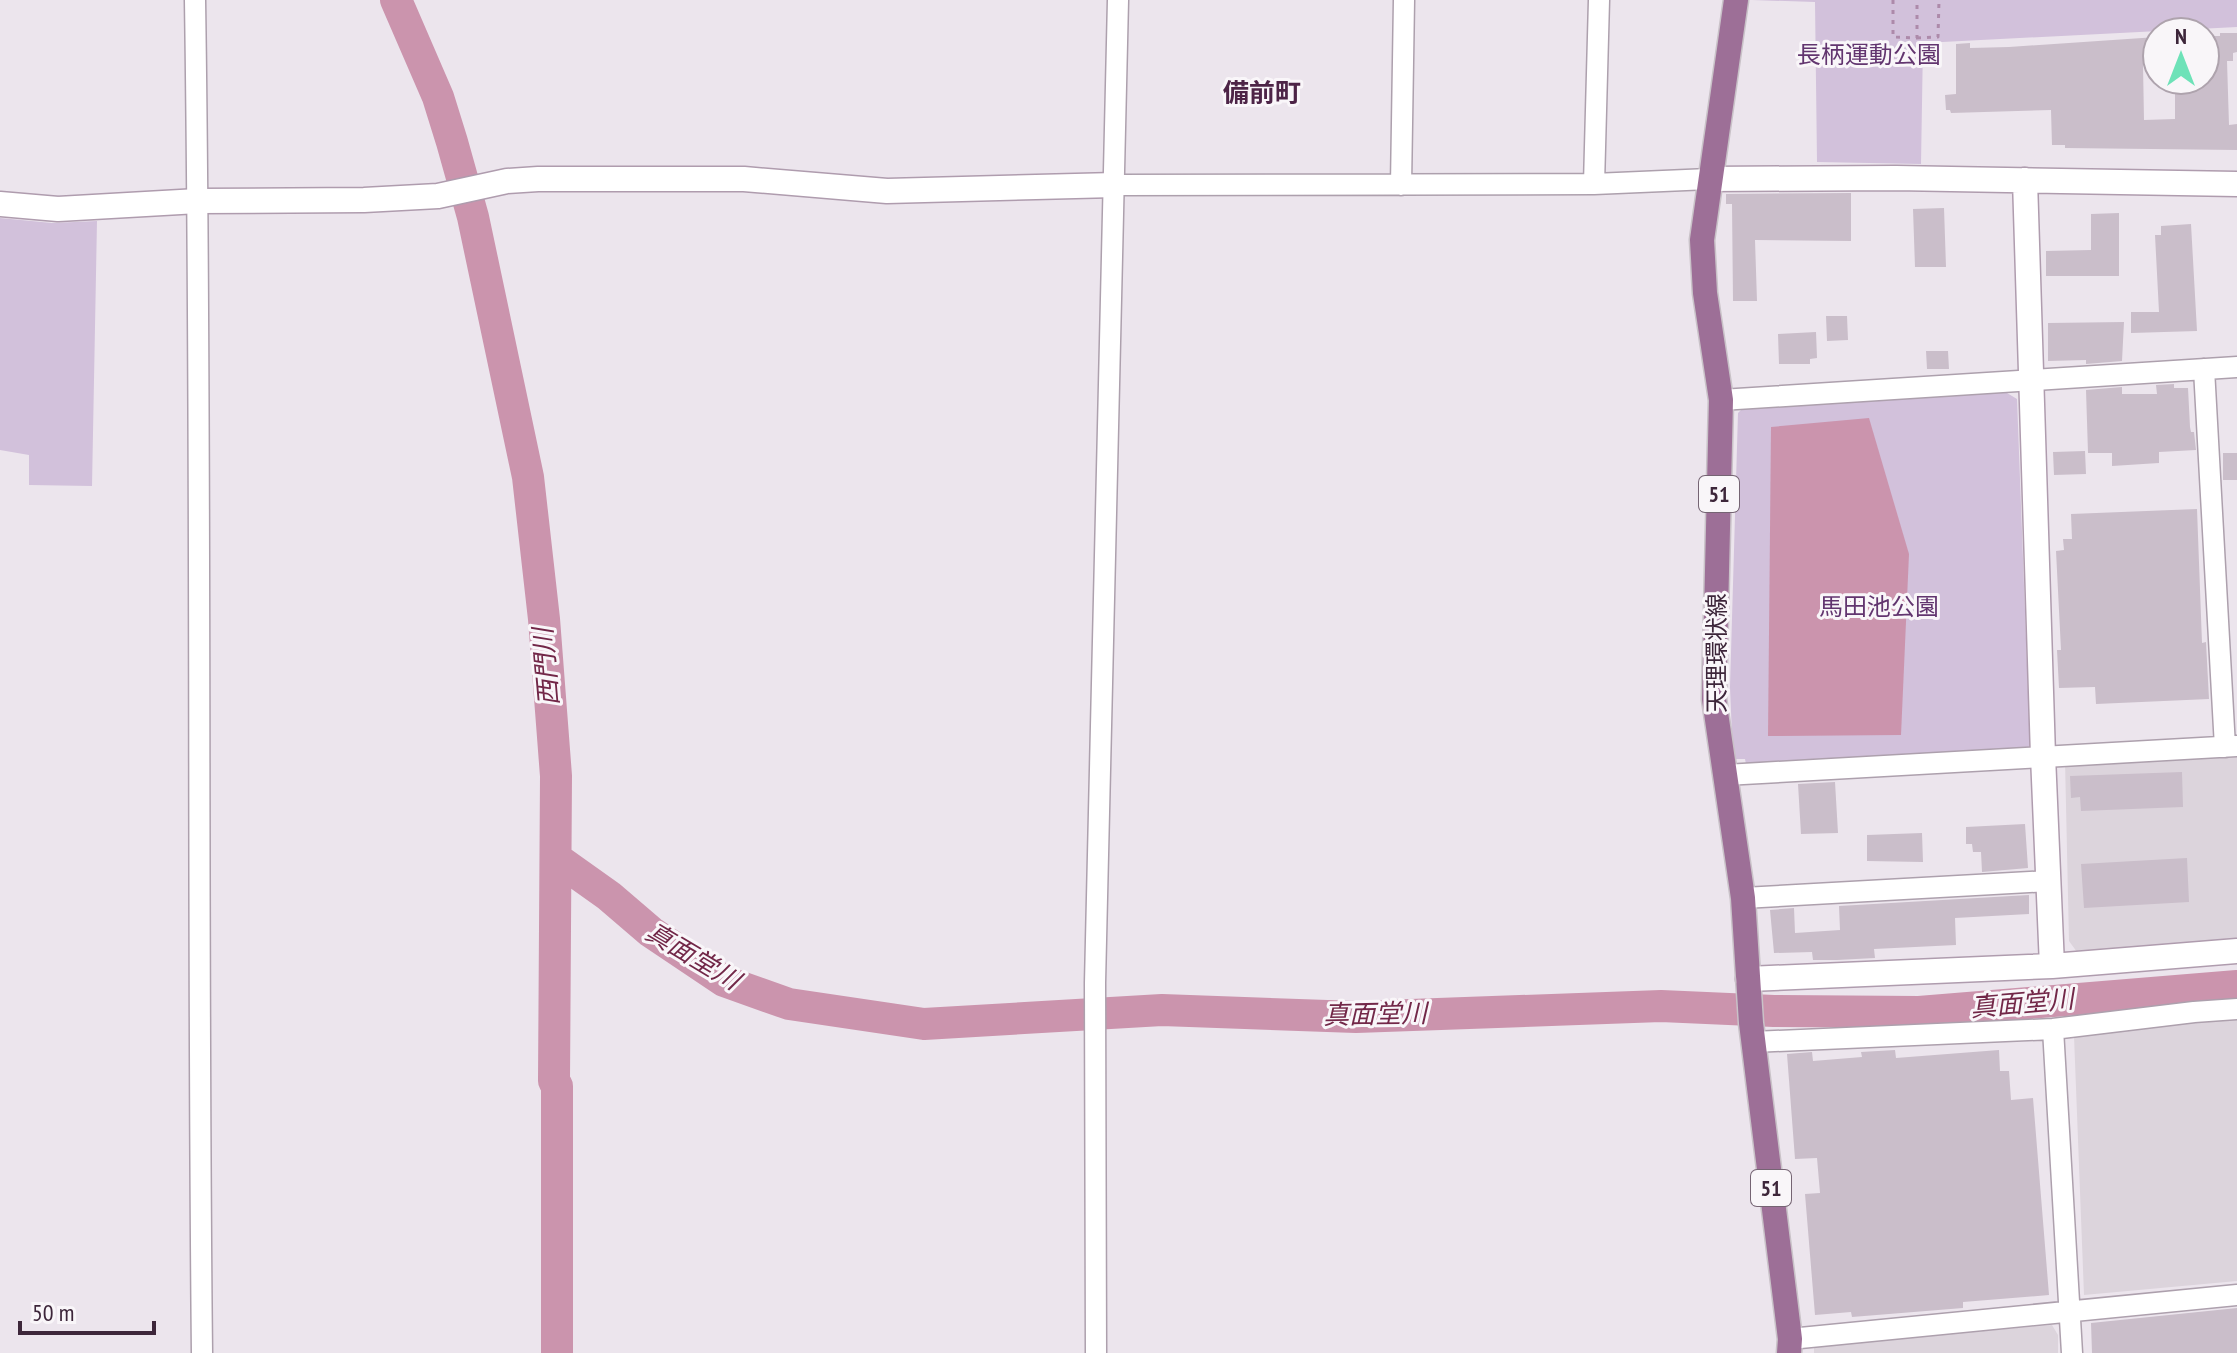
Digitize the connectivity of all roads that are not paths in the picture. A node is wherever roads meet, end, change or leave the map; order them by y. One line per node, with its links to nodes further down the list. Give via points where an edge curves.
1 (195, 0): 12 (street)
2 (1118, 0): 10 (street)
3 (1404, 0): 11 (street)
4 (1599, 0): 8 (street)
5 (1736, 0): 6 (main road, 天理環状線 / 51)
6 (1709, 179): 7 (street); 8 (street); 17 (main road, 天理環状線 / 51, via 1702,240)
7 (2025, 180): 9 (street); 16 (street)
8 (1594, 184): 11 (street)
9 (2237, 184)
10 (1115, 185): 11 (street); 12 (street, via 887,191 744,179 538,179 438,196); 33 (street, via 1094,1037)
11 (1401, 185)
12 (198, 201): 13 (street, via 58,209); 32 (street)
13 (0, 204)
14 (2237, 367): 15 (street)
15 (2204, 369): 16 (street); 18 (street)
16 (2032, 380): 17 (street); 19 (street)
17 (1721, 400): 20 (main road, 天理環状線 / 51, via 1714,699)
18 (2231, 746): 19 (street)
19 (2043, 756): 20 (street); 21 (street)
20 (1725, 775): 22 (main road, 天理環状線 / 51)
21 (2049, 881): 22 (street); 24 (street)
22 (1743, 898): 25 (main road, 天理環状線 / 51)
23 (2237, 951): 24 (street)
24 (2052, 966): 25 (street)
25 (1748, 984): 28 (main road, 天理環状線 / 51)
26 (2237, 1009): 27 (street)
27 (2053, 1029): 28 (street); 30 (street)
28 (1752, 1032): 31 (main road, 天理環状線 / 51)
29 (2237, 1295): 30 (street)
30 (2072, 1313): 31 (street); 34 (street)
31 (1790, 1346)
32 (202, 1353)
33 (1096, 1353)
34 (2072, 1353)

